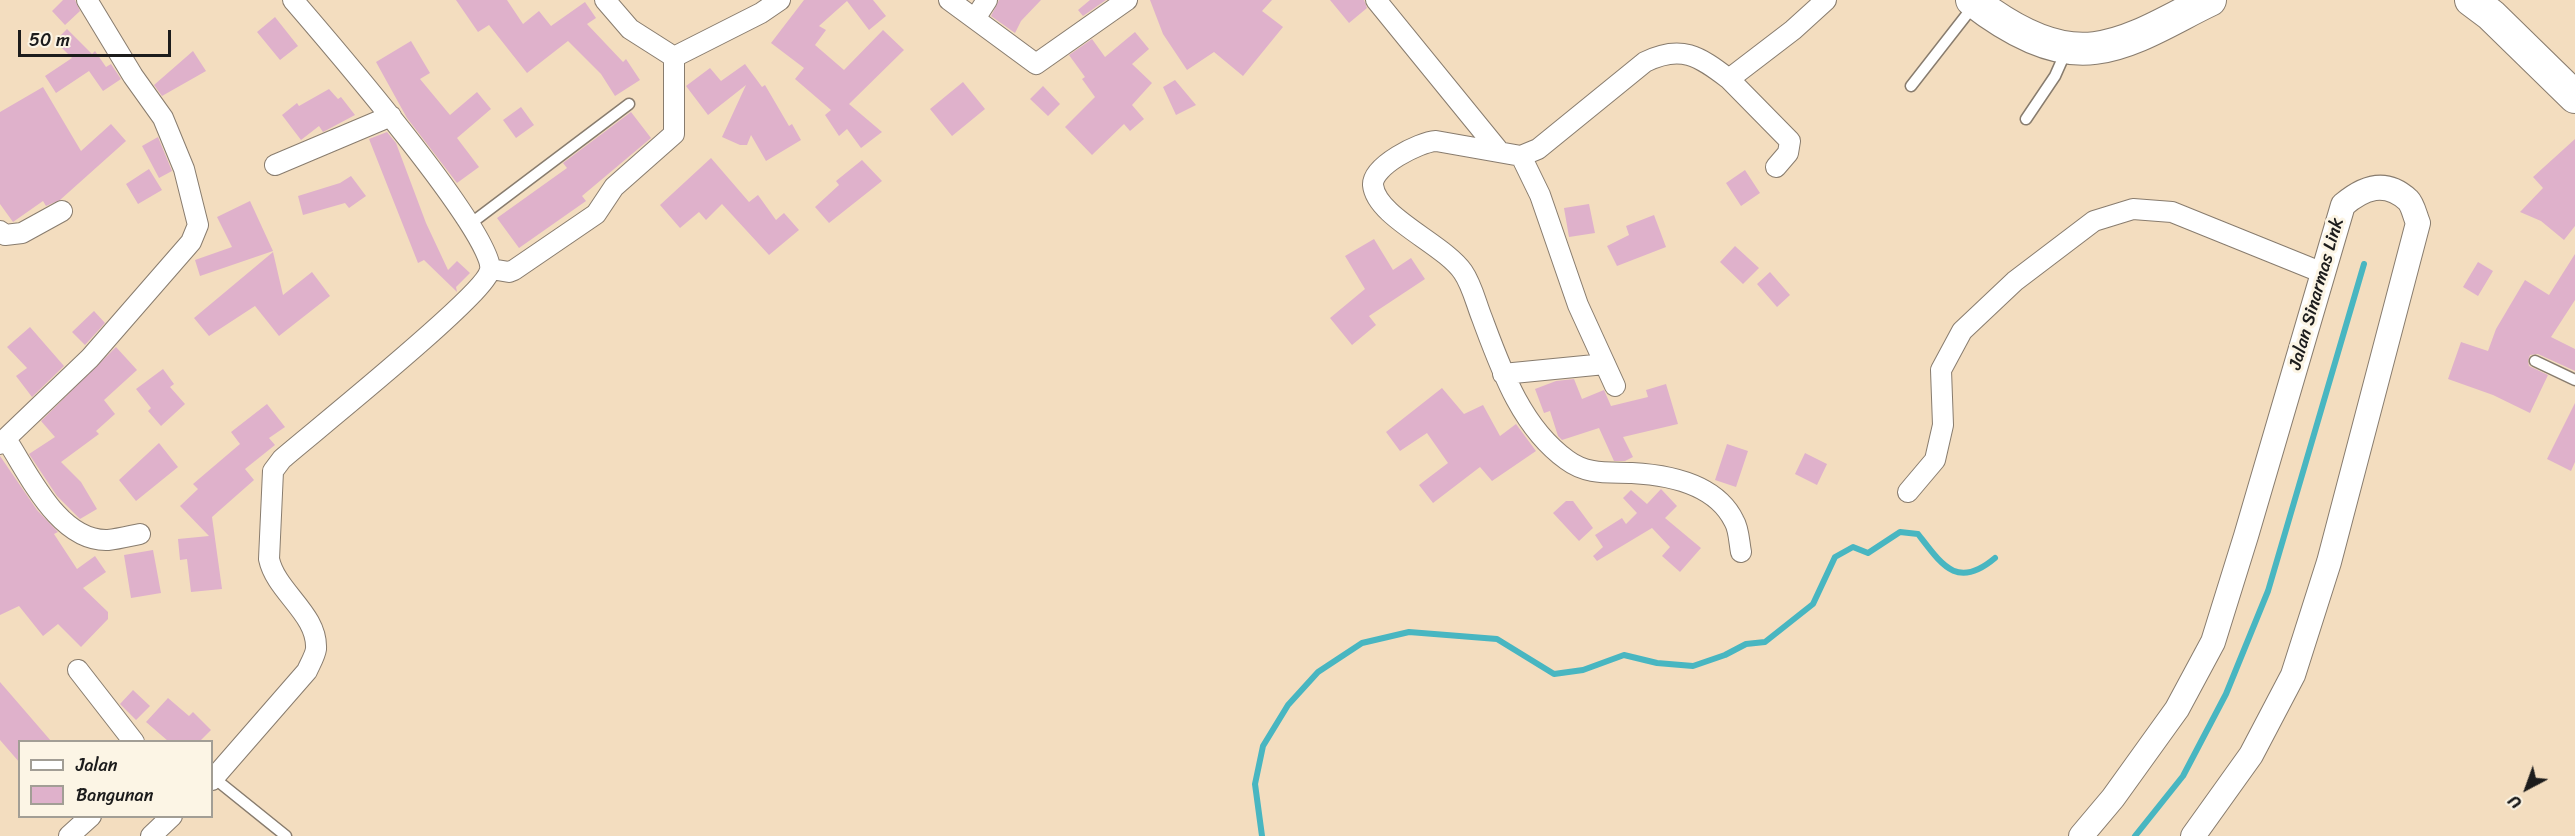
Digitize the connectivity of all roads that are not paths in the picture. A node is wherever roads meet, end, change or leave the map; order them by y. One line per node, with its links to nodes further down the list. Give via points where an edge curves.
1 (87, 0): 36 (street, via 163,118 184,169 198,225 191,242 90,358)
2 (293, 0): 20 (street)
3 (606, 0): 15 (street, via 630,29)
4 (780, 0): 15 (street)
5 (949, 0): 13 (street)
6 (987, 0): 13 (street)
7 (1127, 0): 13 (street, via 1036,64)
8 (1376, 0): 22 (street)
9 (1826, 0): 16 (street)
10 (2210, 0): 14 (main road, via 2122,41 2096,48)
11 (2471, 0): 18 (main road)
12 (1974, 2): 14 (main road, via 2004,24); 17 (lane)
13 (976, 17)
14 (2069, 46): 21 (lane, via 2055,76)
15 (674, 57): 29 (street, via 674,134 614,187 596,214 514,270)
16 (1729, 80): 23 (street, via 1689,54 1664,52 1645,62 1538,149); 25 (street, via 1790,141 1788,153)
17 (1911, 86)
18 (2575, 97)
19 (629, 104): 27 (lane)
20 (391, 116): 24 (street); 27 (street)
21 (2026, 119)
22 (1499, 151): 23 (street); 33 (street, via 1425,142 1410,148 1377,173 1373,183 1383,207 1446,252 1463,272)
23 (1521, 156): 32 (street, via 1540,195 1578,305)
24 (275, 165)
25 (1776, 167)
26 (62, 211): 28 (street, via 22,233 5,235)
27 (470, 224): 29 (street)
28 (0, 231)
29 (491, 269): 42 (street, via 488,278 458,310 282,459 273,471 269,559 272,573 314,630 316,650 307,671)
30 (2323, 273): 37 (street, via 2172,212 2133,209 2094,221 2015,281 1962,331 1941,370 1943,425 1935,460); 48 (street, Jalan Sinarmas Link, via 2212,642 2177,709); 49 (street, Jalan Sinarmas Link, via 2343,205 2360,190 2384,188 2409,201 2418,223 2330,562 2293,675 2251,755)
31 (2535, 361): 34 (lane)
32 (1605, 364): 33 (street); 35 (street)
33 (1503, 374): 39 (street, via 1544,442 1564,458 1583,470 1667,478 1701,487 1725,507 1735,522)
34 (2575, 380)
35 (1615, 386)
36 (3, 441): 38 (street, via 71,529 86,537 107,540)
37 (1908, 492)
38 (140, 534)
39 (1741, 552)
40 (78, 670): 41 (street)
41 (133, 740)
42 (213, 779): 47 (lane)
43 (89, 818): 45 (street)
44 (170, 818): 46 (street)
45 (69, 836)
46 (151, 836)
47 (286, 836)
48 (2081, 836)
49 (2193, 836)

